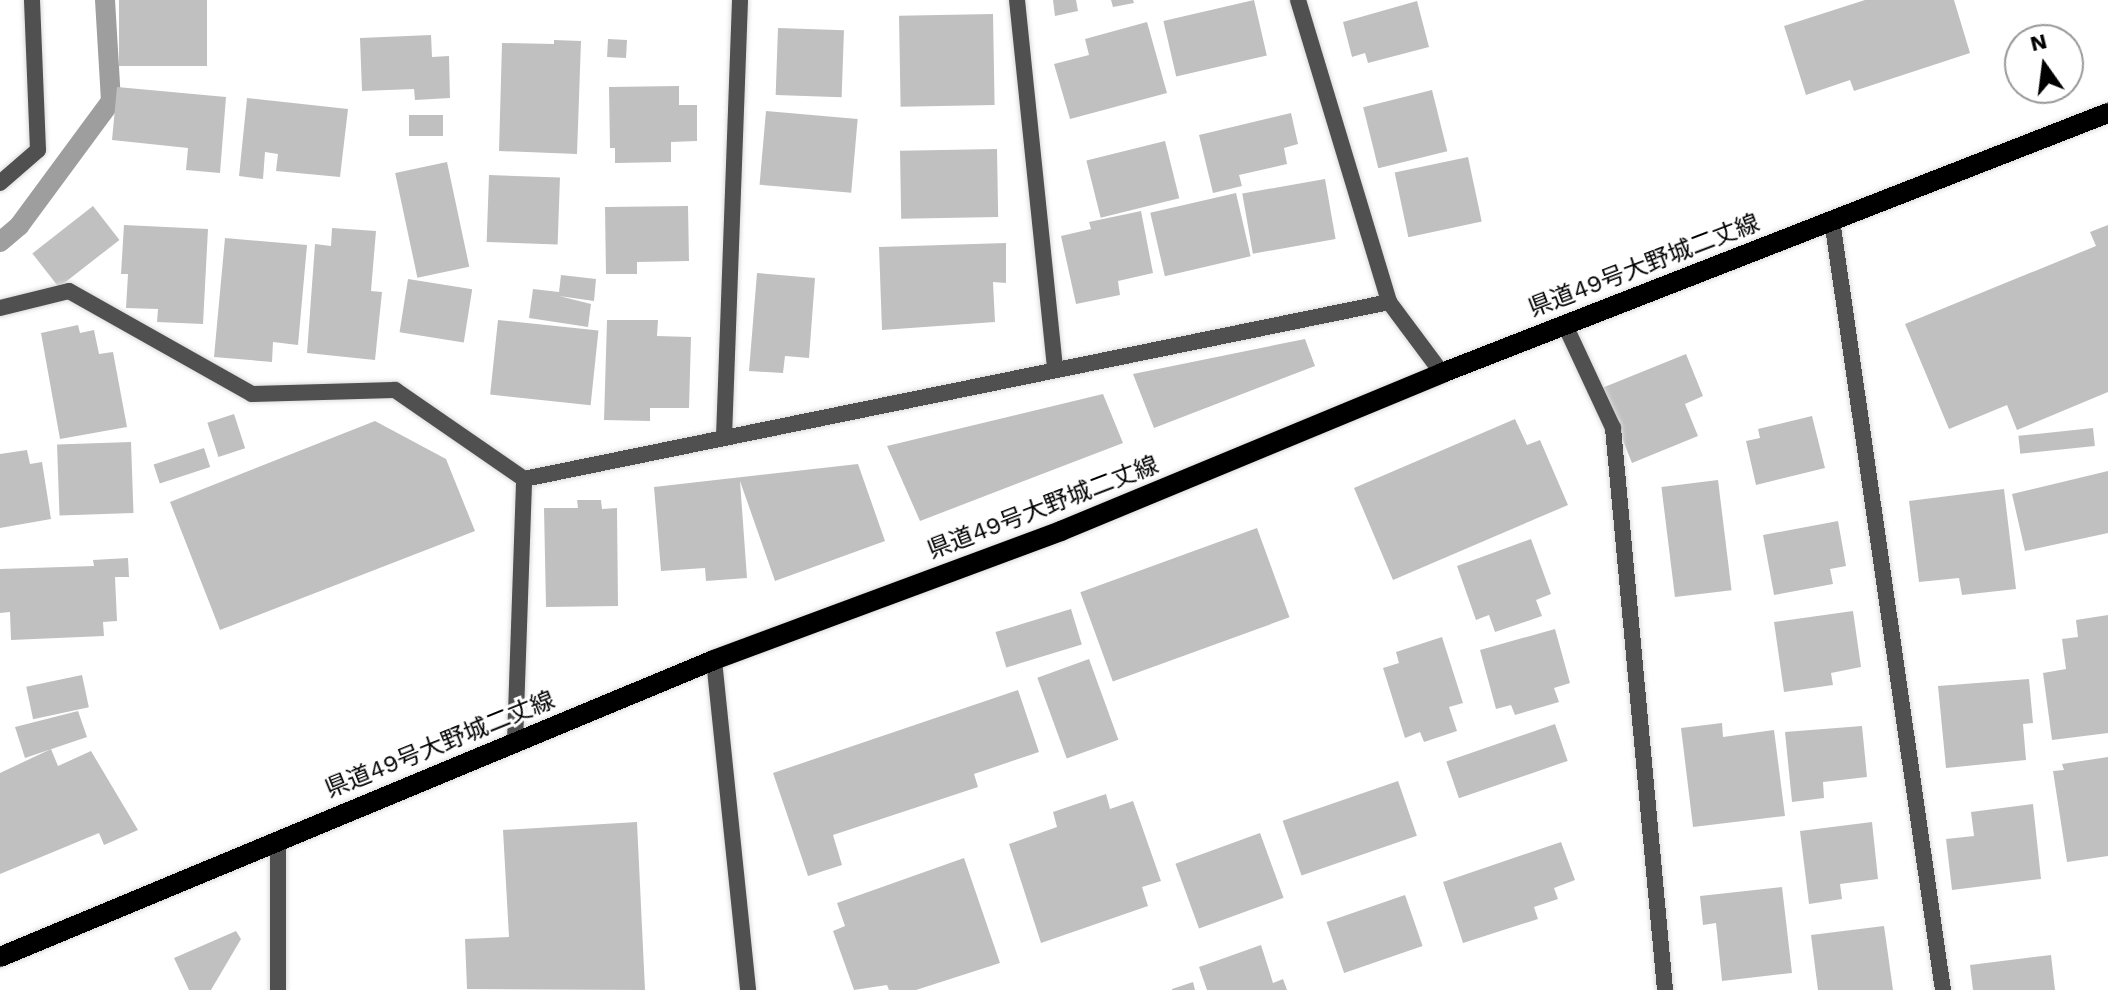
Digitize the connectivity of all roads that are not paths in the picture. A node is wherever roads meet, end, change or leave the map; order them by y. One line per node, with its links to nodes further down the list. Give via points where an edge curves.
1 (32, 0): 6 (street, via 38,150)
2 (740, 0): 13 (street)
3 (1017, 0): 11 (street)
4 (1298, 0): 8 (street)
5 (2108, 113): 7 (main road, 県道49号大野城二丈線)
6 (0, 183)
7 (1832, 220): 10 (main road, 県道49号大野城二丈線); 22 (street)
8 (1389, 302): 11 (street); 12 (street)
9 (0, 308): 14 (street, via 69,291 252,394 395,390)
10 (1565, 325): 12 (main road, 県道49号大野城二丈線); 21 (street, via 1613,428)
11 (1055, 366): 13 (street)
12 (1442, 373): 15 (main road, 県道49号大野城二丈線, via 1061,531)
13 (724, 437): 14 (street)
14 (524, 479): 16 (street)
15 (714, 660): 16 (main road, 県道49号大野城二丈線); 20 (street)
16 (515, 741): 17 (main road, 県道49号大野城二丈線)
17 (278, 840): 18 (main road, 県道49号大野城二丈線); 19 (street)
18 (0, 957)
19 (278, 990)
20 (748, 990)
21 (1665, 990)
22 (1943, 990)

